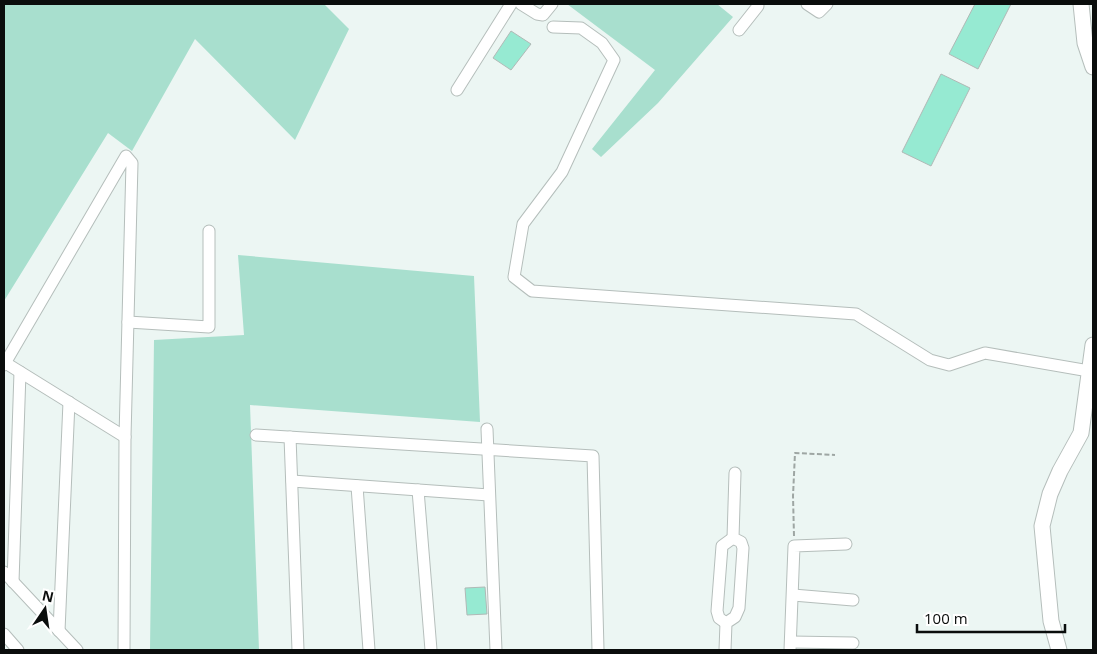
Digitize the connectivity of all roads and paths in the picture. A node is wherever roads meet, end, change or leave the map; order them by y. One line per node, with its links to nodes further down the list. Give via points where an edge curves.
1 (511, 4): 11 (street)
2 (521, 4): 3 (street, via 543,15)
3 (552, 4)
4 (807, 4): 5 (street, via 819,12)
5 (827, 4)
6 (1081, 4): 10 (main road, via 1085,43)
7 (757, 5): 9 (street)
8 (553, 27): 17 (street, via 581,28 602,43 614,60 562,172 523,224 514,277 532,290 856,314 930,360 949,365 985,353)
9 (739, 30)
10 (1093, 67)
11 (457, 90)
12 (209, 231): 13 (street, via 209,327)
13 (128, 322): 15 (street, via 132,162 126,156); 21 (street)
14 (1093, 345): 17 (main road)
15 (4, 363): 16 (street)
16 (20, 372): 18 (street); 34 (street)
17 (1090, 378): 51 (main road, via 1081,433 1050,494 1042,526 1051,621)
18 (69, 402): 21 (street); 38 (street)
19 (487, 429): 23 (street)
20 (256, 434): 22 (street)
21 (125, 437): 44 (street)
22 (290, 437): 23 (street); 26 (street)
23 (488, 449): 29 (street); 49 (street, via 593,456)
24 (835, 455): 32 (path, via 795,454)
25 (735, 473): 30 (street)
26 (292, 481): 27 (street); 45 (street)
27 (357, 486): 28 (street); 46 (street)
28 (418, 490): 29 (street); 47 (street)
29 (490, 495): 48 (street)
30 (733, 538): 37 (street, via 722,546 721,555 717,611 719,618); 37 (street, via 741,542 743,548 739,608 735,617)
31 (846, 544): 32 (street)
32 (794, 546): 35 (street)
33 (4, 572): 34 (street)
34 (13, 582): 38 (street)
35 (794, 595): 36 (street); 41 (street)
36 (853, 600)
37 (726, 623): 50 (street)
38 (59, 631): 43 (street)
39 (4, 634): 42 (street)
40 (853, 643): 41 (street)
41 (791, 646)
42 (18, 650)
43 (77, 650)
44 (124, 650)
45 (298, 650)
46 (369, 650)
47 (431, 650)
48 (496, 650)
49 (598, 650)
50 (724, 650)
51 (1059, 650)

